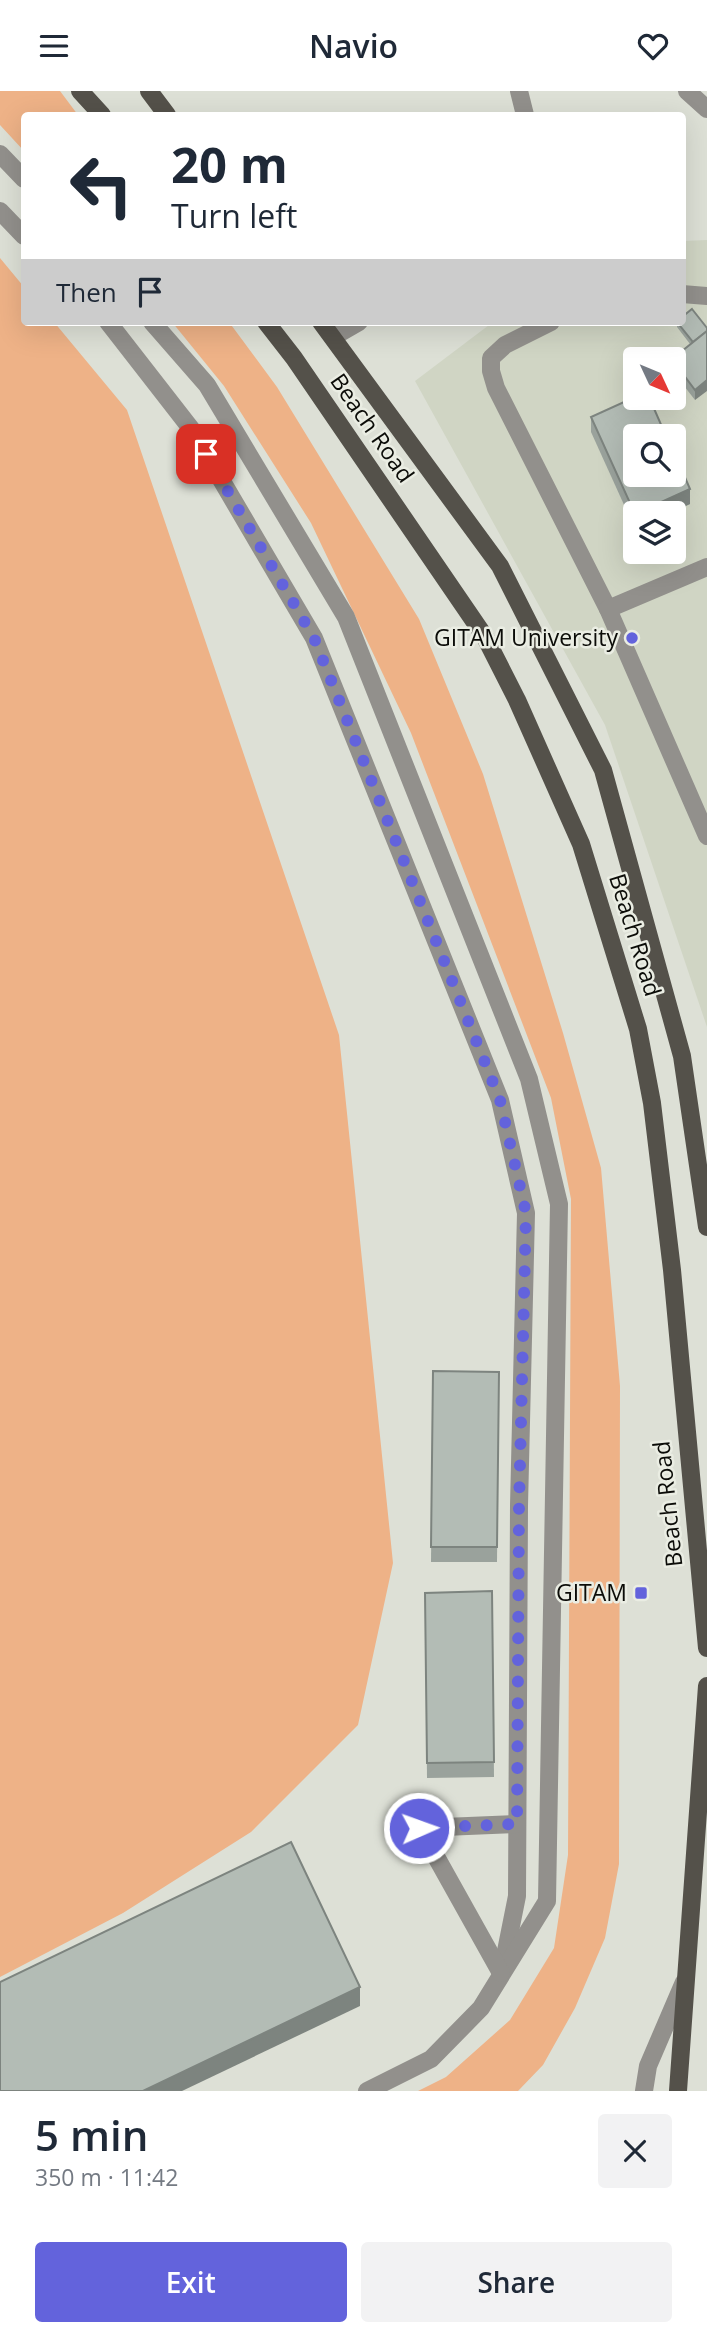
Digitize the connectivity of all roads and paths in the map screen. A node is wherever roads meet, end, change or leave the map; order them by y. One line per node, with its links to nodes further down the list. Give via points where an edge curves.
1 (80, 91): 6 (main road)
2 (149, 91): 7 (main road)
3 (519, 91): 8 (street)
4 (687, 91): 5 (street)
5 (707, 109)
6 (99, 112)
7 (165, 112)
8 (524, 112)
9 (0, 154): 10 (street)
10 (21, 176)
11 (0, 211): 12 (street)
12 (21, 233)
13 (686, 294): 14 (street)
14 (707, 296)
15 (111, 326): 28 (street, via 192,431 314,638 500,1100 526,1213)
16 (155, 326): 29 (street, via 207,385 346,617 529,1079 559,1204 547,1901)
17 (269, 326): 26 (main road, Beach Road, via 485,637 581,844 638,1029 652,1103)
18 (324, 326): 21 (main road)
19 (352, 326): 21 (street)
20 (543, 326): 23 (street, via 505,345 491,358 491,371)
21 (333, 337): 25 (main road, via 500,566 603,770 682,1056)
22 (707, 567): 23 (street)
23 (608, 609): 24 (street)
24 (707, 836)
25 (707, 1227)
26 (707, 1648)
27 (707, 1686): 30 (main road)
28 (517, 1824): 29 (street, via 517,1896); 29 (street, via 419,1828)
29 (501, 1973): 31 (street, via 481,2008 431,2059)
30 (685, 1979): 32 (street, via 648,2066); 33 (main road)
31 (367, 2091)
32 (644, 2091)
33 (678, 2091)

